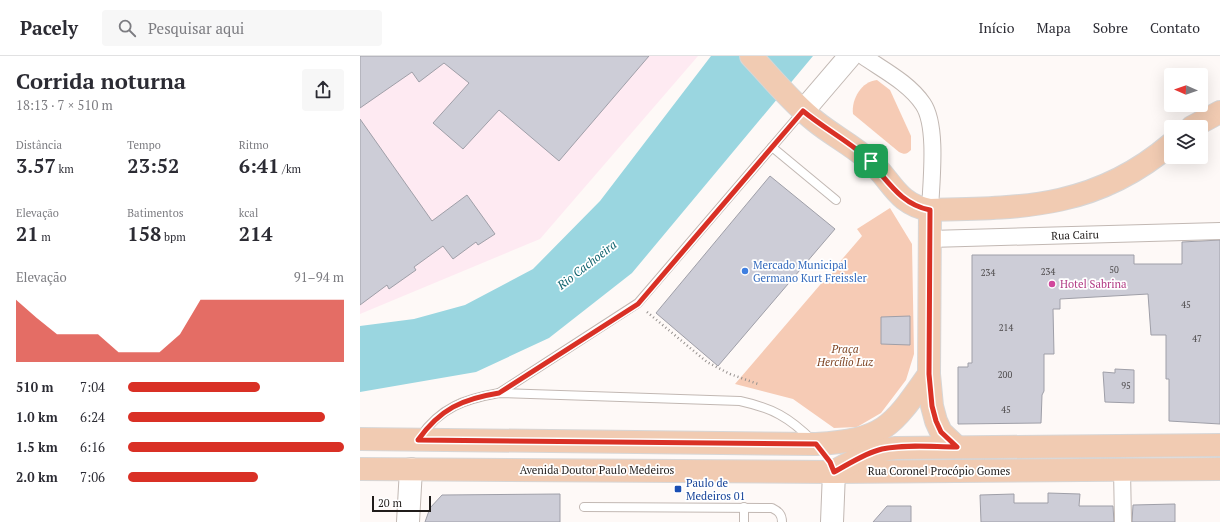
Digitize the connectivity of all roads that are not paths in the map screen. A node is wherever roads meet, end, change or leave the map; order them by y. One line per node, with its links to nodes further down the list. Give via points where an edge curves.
1 (751, 56): 4 (main road)
2 (850, 56): 4 (street)
3 (863, 56): 10 (street, via 912,90 924,104 931,121 932,137)
4 (798, 106): 7 (lane); 10 (main road, via 871,161 906,202)
5 (1220, 112): 6 (main road)
6 (1205, 120)
7 (772, 147): 9 (lane); 14 (lane, via 638,304)
8 (1164, 150): 10 (main road, via 1124,178 1090,193 1051,202 1002,208)
9 (836, 200)
10 (930, 210): 12 (main road)
11 (1220, 231): 12 (street, Rua Cairu)
12 (930, 239): 13 (main road)
13 (929, 374): 17 (main road, via 906,407 886,427 858,440); 19 (main road, via 936,421 941,432)
14 (499, 393): 16 (lane, via 475,397 453,406 437,417); 17 (lane, via 740,400 783,415)
15 (360, 439): 16 (main road)
16 (418, 440): 17 (main road); 21 (main road)
17 (816, 444): 24 (main road, via 830,462)
18 (1220, 445): 19 (main road, Rua Coronel Procópio Gomes)
19 (957, 447): 24 (main road, Rua Coronel Procópio Gomes, via 881,449)
20 (360, 469): 21 (main road, Avenida Doutor Paulo Medeiros)
21 (411, 469): 24 (main road, Avenida Doutor Paulo Medeiros); 27 (street)
22 (1220, 469): 23 (main road, Rua Coronel Procópio Gomes)
23 (1122, 470): 24 (main road, Rua Coronel Procópio Gomes); 31 (street)
24 (834, 472): 30 (street)
25 (584, 507): 26 (lane)
26 (744, 507): 28 (lane); 29 (lane, via 772,508 778,511)
27 (408, 522)
28 (744, 522)
29 (782, 522)
30 (832, 522)
31 (1122, 522)

